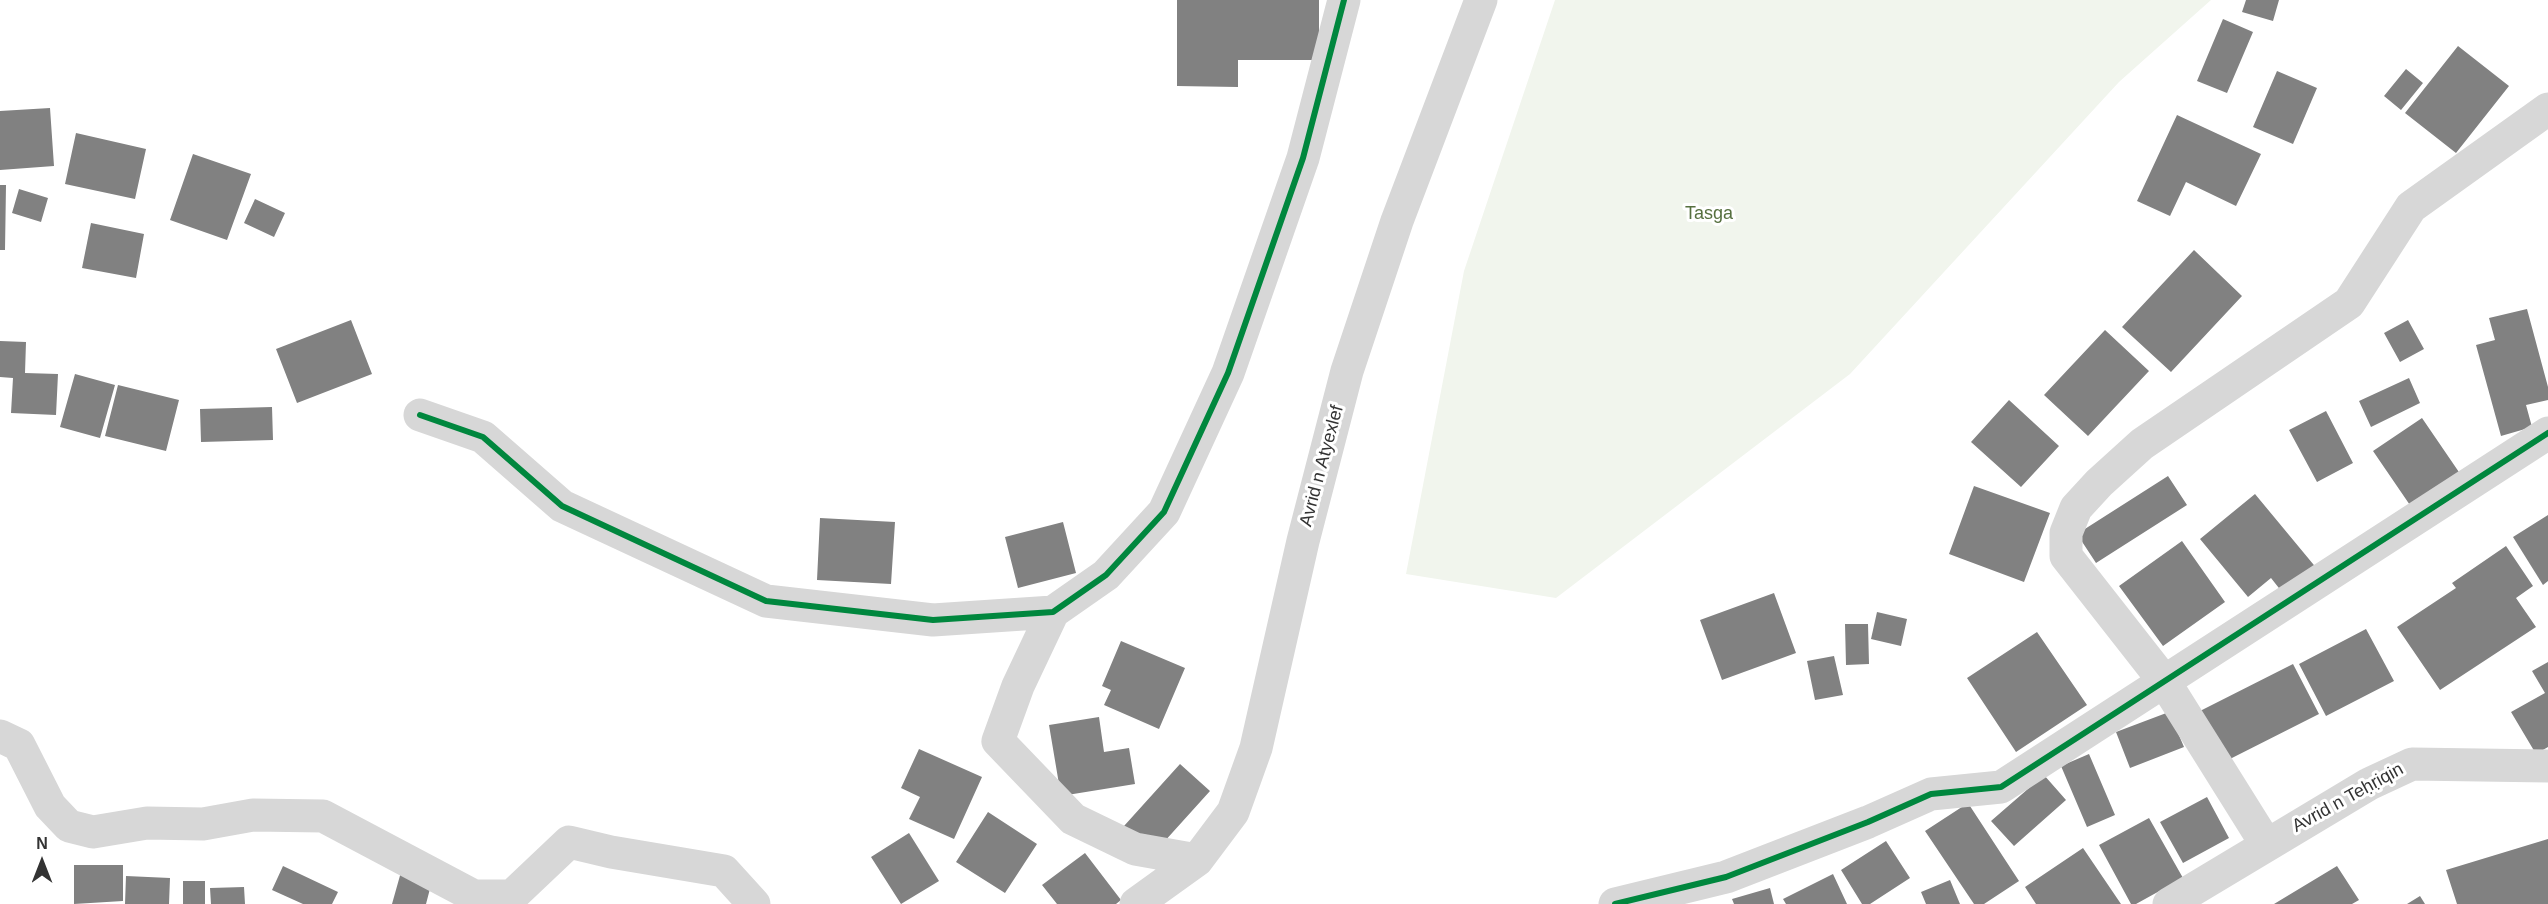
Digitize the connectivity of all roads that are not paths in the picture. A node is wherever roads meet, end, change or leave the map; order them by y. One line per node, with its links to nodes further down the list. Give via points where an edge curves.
1 (1344, 0): 6 (street, via 1302,158 1228,373 1164,512 1106,574)
2 (1481, 0): 11 (street, Avrid n Atyexlef, via 1397,221 1347,371 1302,541 1256,748 1233,812)
3 (2548, 109): 7 (street, via 2411,207 2349,303 2142,444 2076,508 2066,533 2066,556)
4 (420, 415): 6 (street, via 483,437 562,506 766,601 933,620)
5 (2548, 433): 7 (street)
6 (1053, 612): 11 (street, via 1018,686 998,741 1073,819 1135,849)
7 (2164, 681): 10 (street); 14 (street, via 2001,787 1931,794 1726,877)
8 (0, 736): 12 (street, via 19,745 50,806 69,826 93,832 147,823 203,824 253,815 323,816 474,896 512,896 568,842 724,871)
9 (2548, 766): 10 (street, Avrid n Teḥṛiqin, via 2412,764 2369,784)
10 (2266, 844): 15 (street, Avrid n Teḥṛiqin)
11 (1197, 860): 13 (street, Avrid n Atyexlef)
12 (754, 904)
13 (1136, 904)
14 (1615, 904)
15 (2169, 904)

